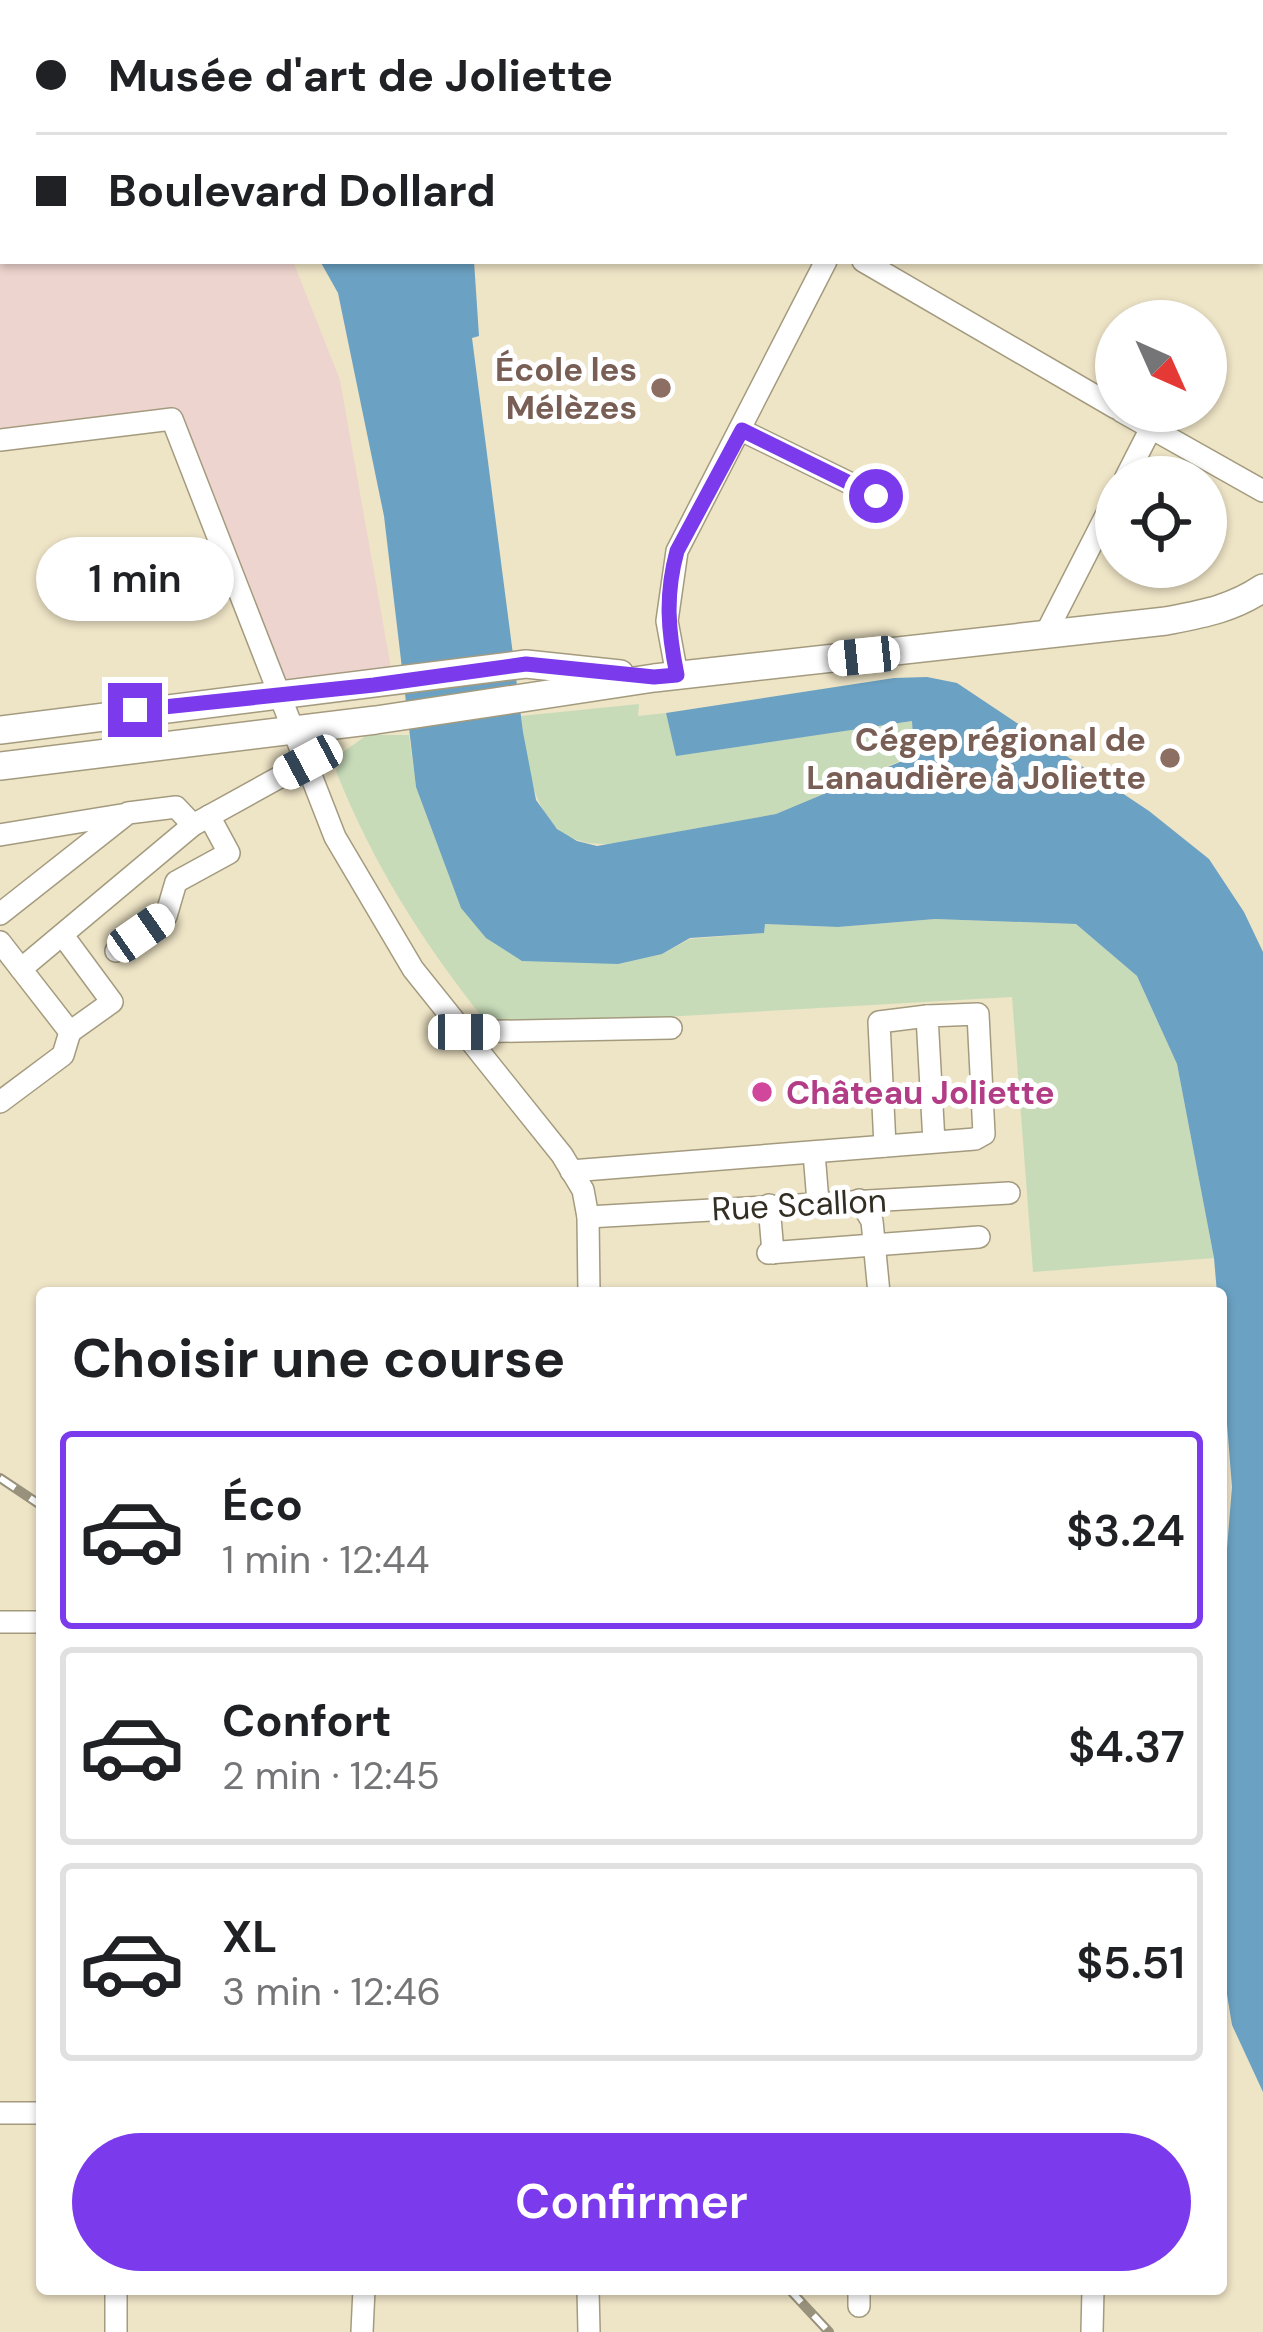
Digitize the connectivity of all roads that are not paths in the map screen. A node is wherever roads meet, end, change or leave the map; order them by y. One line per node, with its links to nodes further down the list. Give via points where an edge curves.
1 (825, 264): 4 (street)
2 (867, 264): 3 (street)
3 (1095, 395)
4 (742, 430): 8 (street); 12 (street, via 677,551)
5 (1157, 432): 7 (street)
6 (0, 440): 13 (street, via 172,419)
7 (1263, 491)
8 (876, 496)
9 (1095, 537): 11 (street)
10 (1256, 596): 11 (main road, via 1215,612)
11 (1045, 635): 12 (main road)
12 (665, 676): 13 (main road, via 526,664); 15 (main road)
13 (280, 693): 14 (main road); 15 (street)
14 (0, 730)
15 (295, 730): 16 (street); 17 (main road)
16 (308, 762): 19 (street); 29 (street, via 335,837 413,969)
17 (0, 766)
18 (128, 813): 19 (street, via 176,807); 20 (street); 21 (street)
19 (201, 820): 22 (street); 24 (street, via 229,853 176,882 166,916)
20 (0, 835)
21 (0, 914)
22 (64, 937): 25 (street); 28 (street, via 112,1002)
23 (0, 942): 25 (street)
24 (116, 950)
25 (21, 969): 28 (street)
26 (927, 1016): 31 (street); 31 (street, via 978,1014 984,1134); 32 (street, via 879,1022)
27 (671, 1028): 29 (street)
28 (70, 1032): 30 (street, via 63,1055)
29 (464, 1032): 34 (street)
30 (0, 1102)
31 (934, 1142): 32 (street)
32 (885, 1146): 33 (street)
33 (814, 1153): 34 (street); 37 (street)
34 (571, 1171): 39 (street)
35 (1010, 1193): 36 (street, Rue Scallon)
36 (859, 1200): 37 (street, Rue Scallon); 41 (street)
37 (818, 1202): 38 (street, Rue Scallon)
38 (769, 1205): 39 (street, Rue Scallon); 41 (street, via 771,1253)
39 (588, 1216): 42 (street)
40 (979, 1237): 41 (street)
41 (876, 1246): 43 (street)
42 (589, 1287)
43 (879, 1287)
44 (0, 1622): 45 (street)
45 (36, 1622)
46 (0, 2113): 47 (street)
47 (36, 2113)
48 (116, 2295): 52 (street)
49 (364, 2295): 53 (street)
50 (588, 2295): 54 (street)
51 (1093, 2295): 55 (street)
52 (116, 2332)
53 (362, 2332)
54 (589, 2332)
55 (1092, 2332)

